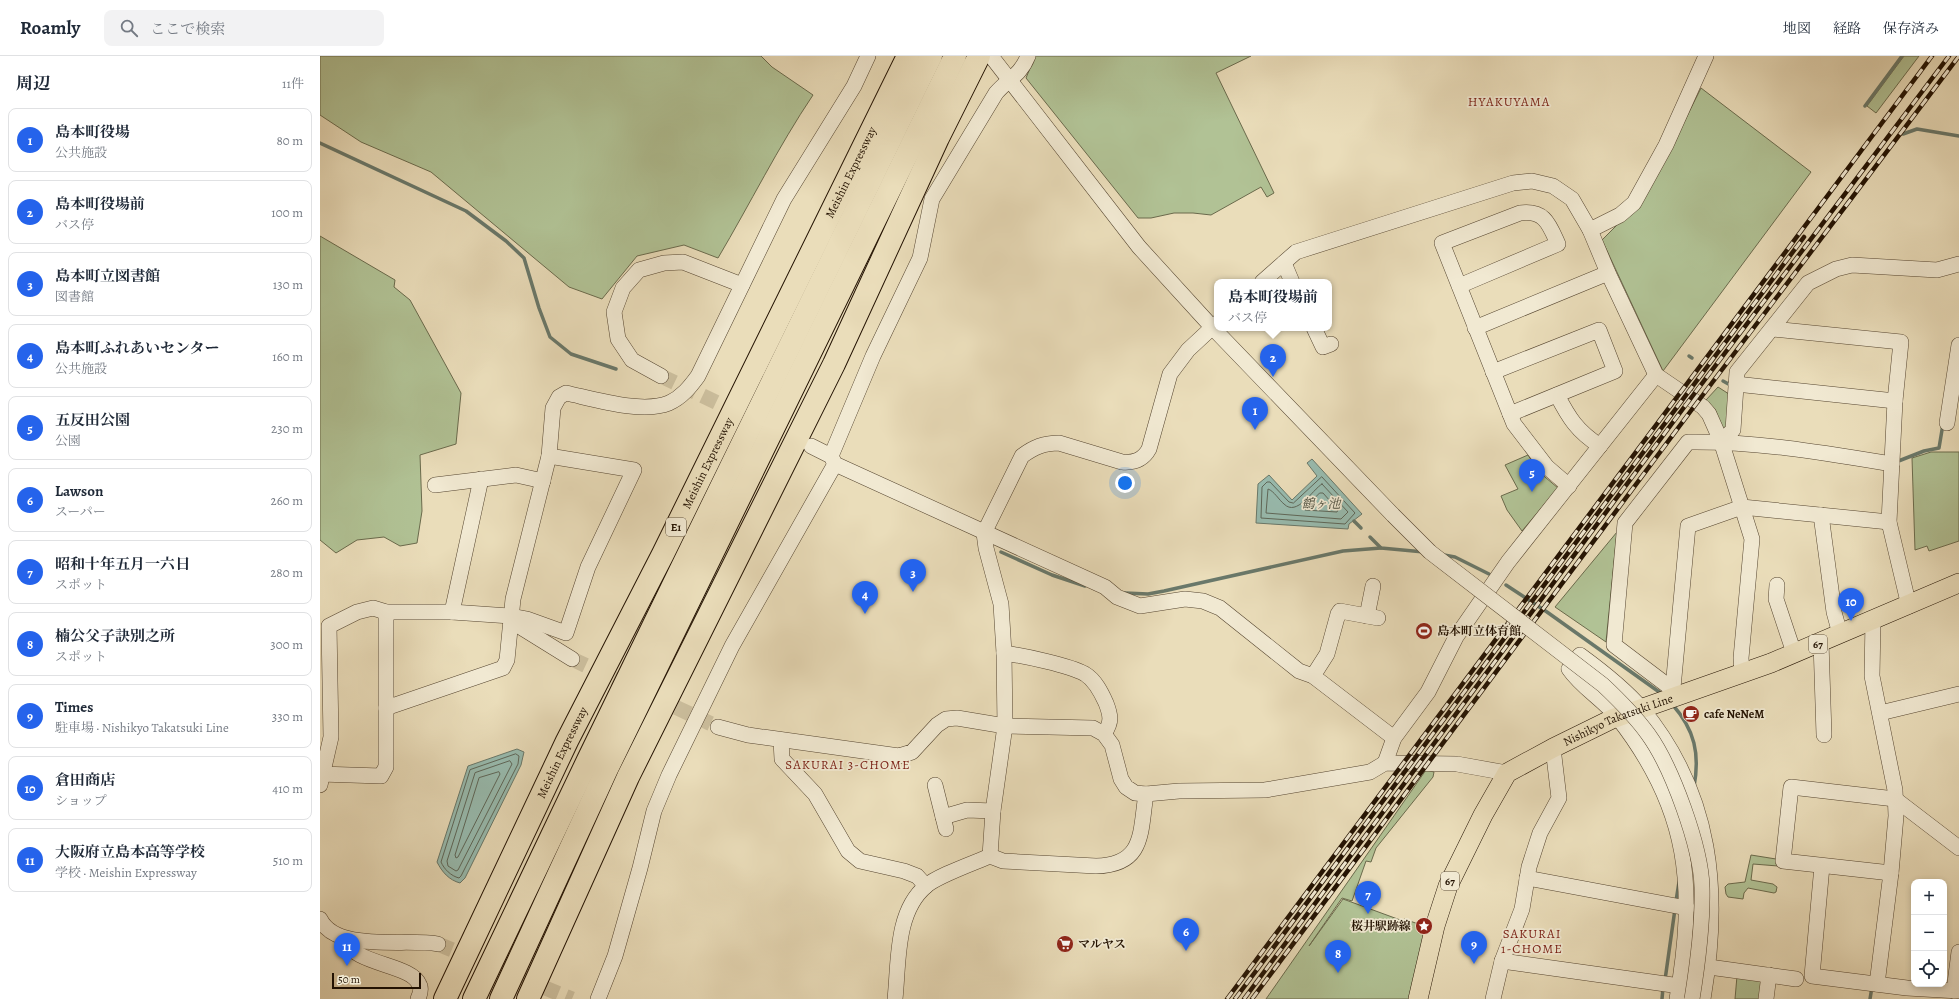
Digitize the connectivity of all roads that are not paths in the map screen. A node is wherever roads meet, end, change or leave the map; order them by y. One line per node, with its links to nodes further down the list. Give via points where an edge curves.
1 (868, 56): 16 (street, via 854,86 784,199)
2 (908, 56): 104 (highway, Meishin Expressway / E1, via 663,554 567,741)
3 (931, 56): 105 (highway, Meishin Expressway / E1)
4 (956, 56): 106 (highway, via 607,769)
5 (979, 56): 107 (highway, via 938,138 834,364 628,777)
6 (990, 56): 9 (street)
7 (1028, 56): 9 (street, via 1020,72)
8 (1706, 56): 10 (street, via 1666,145 1634,203 1620,215)
9 (1009, 80): 18 (street, via 1138,247); 38 (street, via 996,93 932,199 920,258 873,356)
10 (1590, 230): 11 (street, via 1572,199 1553,186 1532,181 1513,183 1296,252); 13 (street)
11 (1284, 263): 14 (street); 15 (street)
12 (1959, 264): 21 (street, via 1937,270 1852,265 1836,269 1808,283)
13 (1608, 273): 20 (street); 27 (street)
14 (1265, 279)
15 (1291, 279)
16 (742, 285): 28 (street, via 683,262 664,263 640,270 623,288 614,312 618,339 632,360); 37 (street, via 698,376 686,392 656,406 638,406 566,393 559,397 554,408)
17 (1459, 286): 17 (street, via 1442,244 1520,213 1540,215 1548,222 1558,244); 20 (street)
18 (1214, 324)
19 (1214, 326): 47 (street, via 1188,350 1170,374 1146,455 1131,462 1122,462 1059,443 1048,443 1033,448 1022,456)
20 (1475, 328): 26 (street)
21 (1773, 329): 29 (street, via 1737,372); 31 (street, via 1901,342)
22 (1221, 331): 112 (street, bridge, via 1430,552 1603,685 1627,707 1649,736 1678,791 1700,870 1701,936)
23 (1315, 331): 25 (street)
24 (1959, 345): 33 (street)
25 (1323, 348)
26 (1493, 372): 30 (street, via 1599,330 1615,371); 32 (street)
27 (1656, 375): 34 (street, via 1703,407 1709,414); 36 (street)
28 (661, 376)
29 (1736, 384): 31 (street); 34 (street, via 1733,430)
30 (1557, 395): 32 (street); 36 (street, via 1578,430)
31 (1895, 401): 39 (street)
32 (1510, 414): 43 (street, via 1514,424 1547,467)
33 (1947, 423)
34 (1721, 441): 39 (street); 44 (street); 65 (street, via 1688,442 1625,523 1614,645)
35 (811, 446): 38 (street)
36 (1600, 446): 43 (street)
37 (549, 456): 41 (street); 54 (street, via 634,470 588,567 566,633)
38 (833, 460): 47 (street); 108 (street, via 732,646 669,775 654,811 615,956)
39 (1892, 464): 46 (street)
40 (481, 479): 41 (street, via 516,475); 42 (street); 53 (street)
41 (543, 481): 54 (street)
42 (435, 485)
43 (1569, 486): 74 (street, via 1508,562 1456,637 1428,692)
44 (1742, 507): 45 (street); 62 (street, via 1752,539 1741,658); 65 (street, via 1688,526)
45 (1821, 515): 46 (street); 57 (street, via 1834,612)
46 (1889, 522): 51 (street)
47 (984, 533): 59 (street, via 1001,604); 63 (street, via 1140,606 1185,599 1203,601 1220,608 1299,671)
48 (1959, 583): 51 (main road, Nishikyo Takatsuki Line / 67)
49 (1777, 585): 60 (street, via 1776,599)
50 (1373, 586): 63 (street, via 1372,617 1344,611 1338,614 1327,654)
51 (1909, 606): 55 (main road, Nishikyo Takatsuki Line / 67)
52 (386, 612): 53 (street); 56 (street, via 372,608); 66 (street)
53 (452, 612): 54 (street)
54 (511, 616): 61 (street, via 522,628); 66 (street, via 507,660 503,668)
55 (1873, 620): 57 (main road, Nishikyo Takatsuki Line / 67); 68 (street, via 1872,676)
56 (324, 627): 79 (street, via 330,737)
57 (1840, 634): 58 (main road, Nishikyo Takatsuki Line / 67)
58 (1821, 642): 60 (main road, Nishikyo Takatsuki Line / 67); 73 (street)
59 (1004, 653): 70 (street); 72 (street, via 1085,674 1096,684 1111,718)
60 (1794, 654): 62 (main road, Nishikyo Takatsuki Line / 67)
61 (572, 659)
62 (1742, 672): 65 (main road, Nishikyo Takatsuki Line / 67)
63 (1313, 676): 74 (street)
64 (1959, 694): 68 (street)
65 (1671, 695): 67 (main road, Nishikyo Takatsuki Line / 67)
66 (386, 708): 79 (street, via 386,767 381,776)
67 (1641, 709): 69 (main road, Nishikyo Takatsuki Line / 67); 69 (street, via 1614,682 1580,655 1569,669); 96 (street, via 1679,767 1699,817 1711,882)
68 (1880, 713): 82 (street)
69 (1617, 717): 76 (main road, Nishikyo Takatsuki Line / 67); 90 (street, via 1645,758 1669,805 1682,852)
70 (1006, 726): 72 (street, via 1093,728); 75 (street, via 946,718 912,752 899,756); 83 (street)
71 (718, 727): 75 (street)
72 (1104, 734): 81 (street, via 1112,745 1121,779 1126,787 1135,793)
73 (1824, 735)
74 (1394, 738): 77 (street)
75 (781, 740): 89 (street, via 782,759 815,794 848,851 860,861 917,876)
76 (1553, 748): 78 (main road, Nishikyo Takatsuki Line / 67); 88 (street, via 1559,798 1540,833)
77 (1385, 763): 78 (street, via 1457,764); 81 (street, via 1370,772 1265,790)
78 (1507, 773): 110 (main road, 67, via 1448,886 1435,926)
79 (321, 778)
80 (935, 785): 83 (street, via 945,823 967,810)
81 (1146, 794): 85 (street, via 1138,844 1133,853 1122,862 1096,866 1003,861)
82 (1895, 799): 84 (street); 86 (street, via 1791,787 1783,861); 87 (street)
83 (993, 811): 85 (street)
84 (1959, 848)
85 (990, 856): 89 (street)
86 (1822, 866): 87 (street); 99 (street, via 1812,976)
87 (1891, 873): 99 (street)
88 (1527, 878): 90 (street); 95 (street, via 1522,909)
89 (926, 886): 109 (street, via 914,900 902,930)
90 (1687, 908): 101 (street)
91 (320, 919): 92 (street, via 330,932)
92 (344, 939): 93 (street); 103 (street, via 346,945 362,956 412,976 419,983)
93 (438, 944)
94 (1959, 952): 100 (street)
95 (1502, 961): 101 (street); 111 (street)
96 (1708, 967): 97 (street); 113 (street)
97 (1769, 975): 98 (street); 114 (street)
98 (1796, 979)
99 (1877, 984): 102 (street)
100 (1956, 991): 102 (street)
101 (1679, 993)
102 (1907, 993)
103 (418, 999)
104 (445, 999)
105 (474, 999)
106 (501, 999)
107 (528, 999)
108 (598, 999)
109 (895, 999)
110 (1418, 999)
111 (1493, 999)
112 (1692, 999)
113 (1703, 999)
114 (1766, 999)

